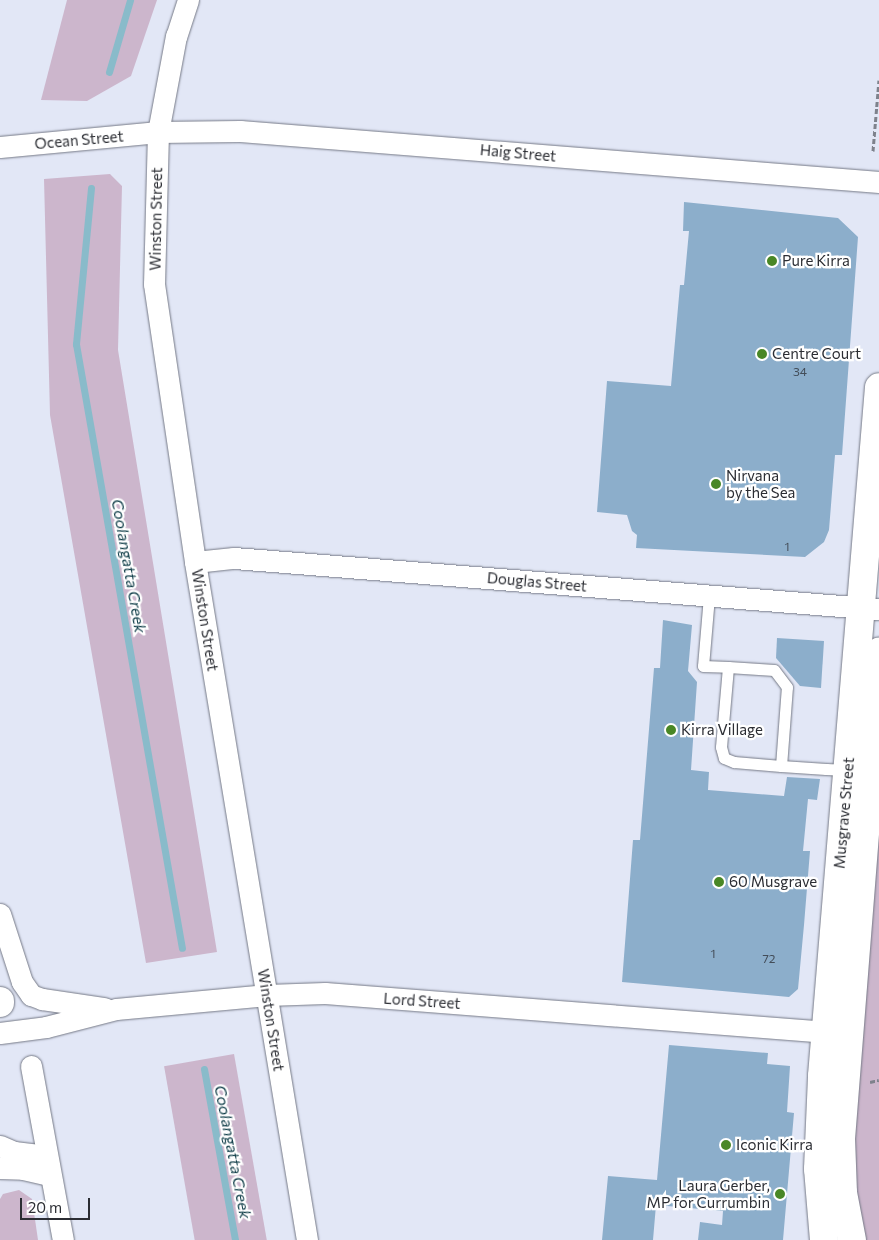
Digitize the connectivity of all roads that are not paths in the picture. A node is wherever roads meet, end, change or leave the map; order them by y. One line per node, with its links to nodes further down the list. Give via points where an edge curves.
1 (188, 0): 2 (street, Winston Street, via 176,36)
2 (158, 132): 3 (street, Ocean Street); 4 (street, Haig Street, via 240,131); 6 (street, Winston Street, via 154,284)
3 (0, 147)
4 (879, 182)
5 (879, 387): 8 (main road, Musgrave Street)
6 (195, 562): 7 (street, Douglas Street, via 234,558); 14 (street, Winston Street)
7 (709, 596): 8 (street, Douglas Street); 10 (lane, via 703,666)
8 (870, 609): 12 (main road, Musgrave Street)
9 (879, 651): 17 (main road, Musgrave Street)
10 (728, 667): 11 (lane, via 774,670 788,687); 11 (lane, via 721,747 724,758 734,762)
11 (781, 766): 12 (lane)
12 (847, 770): 17 (main road, Musgrave Street)
13 (0, 914): 15 (street, via 22,982 31,994 44,999)
14 (267, 995): 15 (street, Lord Street); 17 (street, Lord Street, via 325,993); 23 (street, Winston Street)
15 (116, 1009): 16 (street, Lord Street, via 46,1027)
16 (0, 1033)
17 (837, 1033): 24 (main road, Musgrave Street, via 818,1169); 25 (main road, Musgrave Street, via 843,1193)
18 (31, 1066): 20 (street)
19 (0, 1146): 20 (street)
20 (48, 1166): 21 (street); 22 (street)
21 (0, 1168)
22 (63, 1240)
23 (307, 1240)
24 (824, 1240)
25 (852, 1240)

